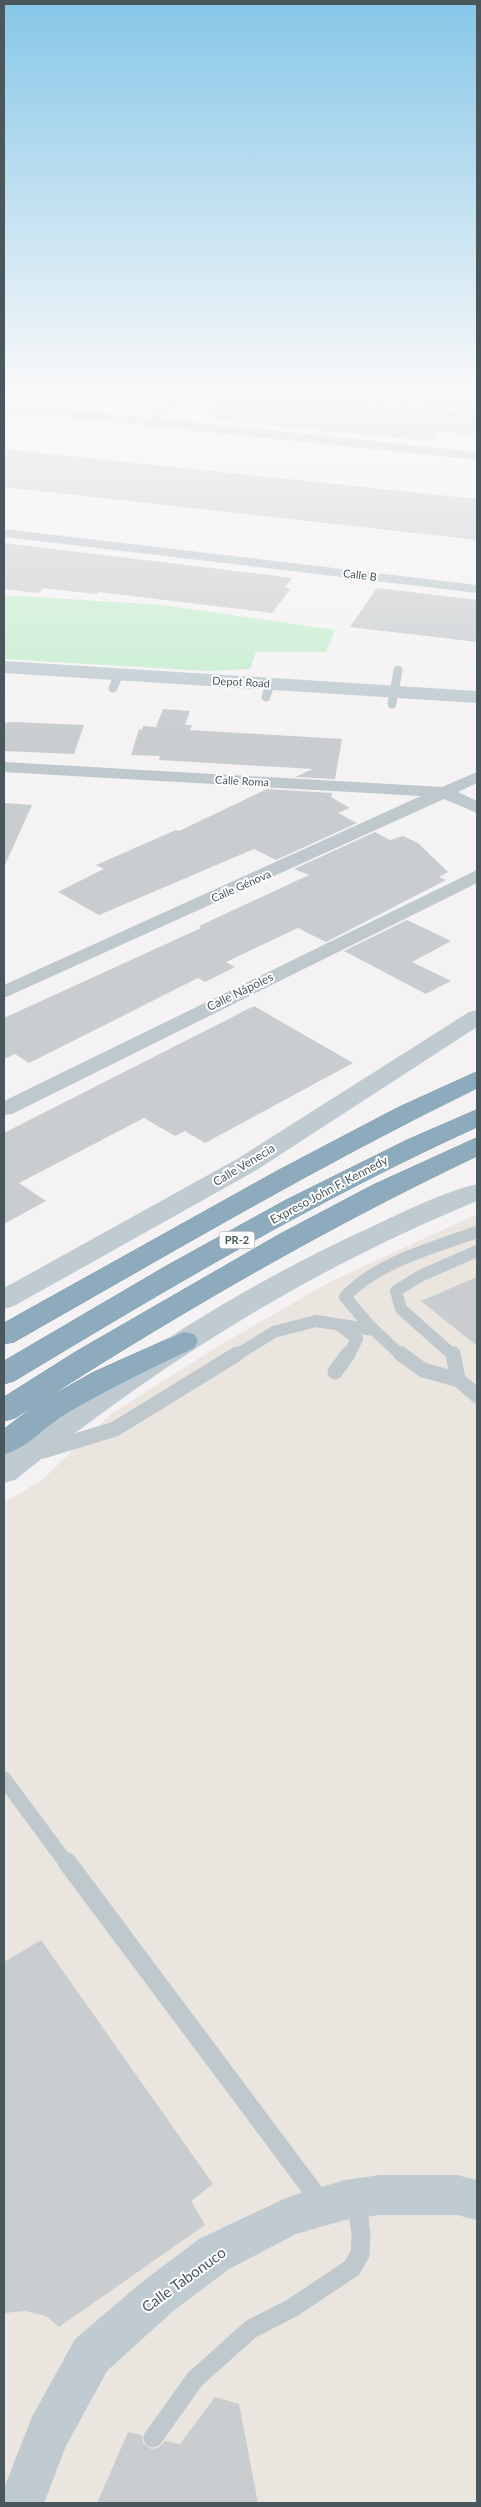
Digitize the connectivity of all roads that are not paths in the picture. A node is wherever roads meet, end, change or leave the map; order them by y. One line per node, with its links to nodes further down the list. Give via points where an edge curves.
1 (4, 533): 2 (street, Calle B)
2 (477, 588)
3 (4, 667): 6 (street, Depot Road)
4 (398, 670): 8 (lane)
5 (4, 681): 6 (street, Depot Road)
6 (116, 681): 8 (street, Depot Road)
7 (477, 696): 8 (street, Depot Road)
8 (393, 697): 9 (street, Depot Road)
9 (477, 709)
10 (4, 767): 12 (street, Calle Roma)
11 (477, 777): 12 (street, Calle Génova)
12 (444, 792): 13 (street, Calle Roma); 15 (street, Calle Génova)
13 (477, 808)
14 (475, 880): 18 (street, Calle Nápoles)
15 (4, 992)
16 (477, 1017): 24 (street, Calle Venecia, via 246,1165)
17 (477, 1079): 27 (highway, PR-2, via 406,1113 238,1203)
18 (4, 1108)
19 (477, 1118): 29 (highway, Expreso John F. Kennedy / PR-2, via 361,1170)
20 (477, 1146): 32 (highway, via 290,1240 87,1358)
21 (477, 1192): 33 (street, via 362,1241 277,1287 184,1341)
22 (477, 1232): 26 (lane, via 370,1276 349,1290 345,1297 348,1305)
23 (477, 1251): 30 (lane, via 420,1276 396,1291 401,1309 454,1355)
24 (4, 1300)
25 (332, 1322): 26 (lane); 28 (lane, via 357,1339); 33 (lane, via 305,1323 274,1332 115,1429)
26 (374, 1330): 30 (lane, via 422,1370)
27 (4, 1335)
28 (335, 1372)
29 (4, 1374)
30 (458, 1379): 31 (lane)
31 (477, 1396)
32 (4, 1411)
33 (10, 1458)
34 (4, 1779): 36 (lane)
35 (477, 2200): 36 (street, Calle Tabonuco, via 457,2195 380,2195)
36 (340, 2202): 37 (lane, via 361,2235 360,2254 352,2268 292,2308 251,2329 195,2379); 38 (street, Calle Tabonuco, via 288,2216 214,2254 156,2297 91,2355 48,2433)
37 (153, 2438)
38 (21, 2503)

